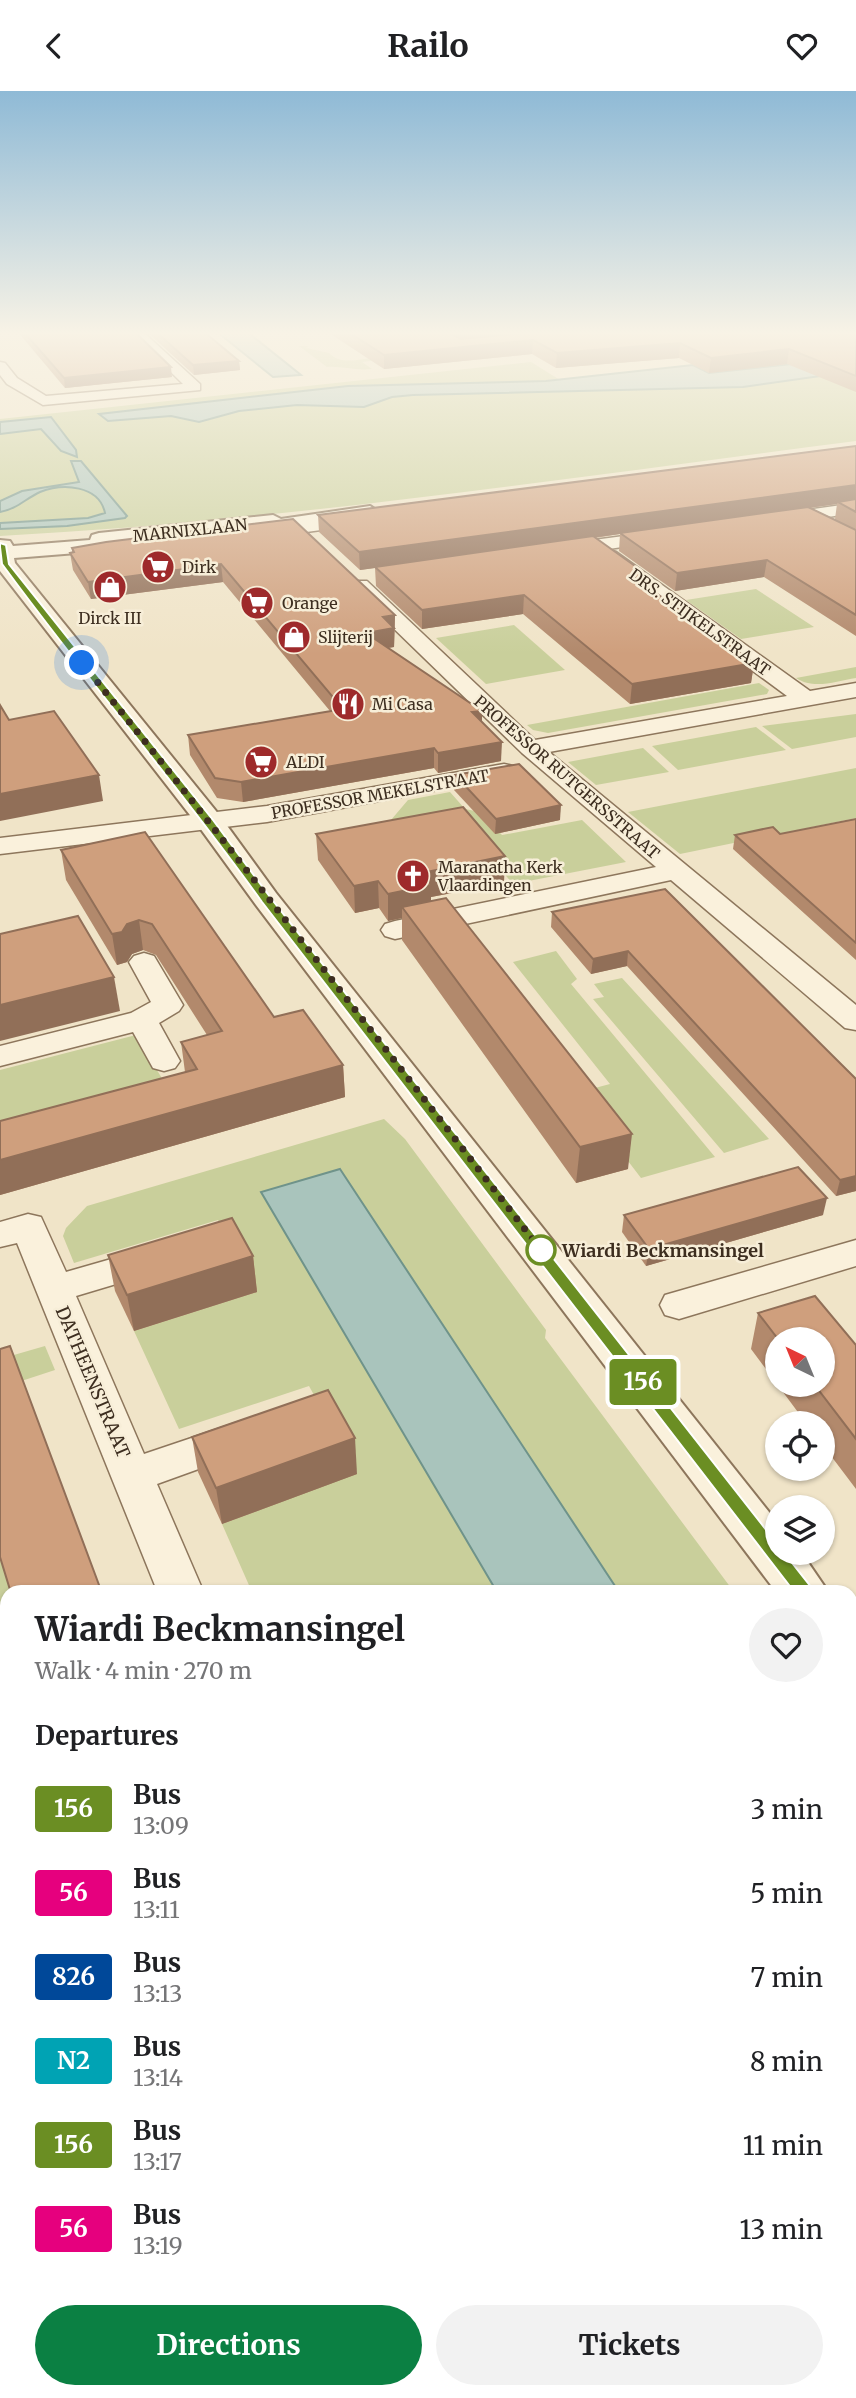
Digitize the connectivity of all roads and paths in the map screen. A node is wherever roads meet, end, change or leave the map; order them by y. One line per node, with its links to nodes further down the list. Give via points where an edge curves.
1 (856, 508): 3 (street)
2 (384, 512): 5 (street, MARNIXLAAN)
3 (809, 515): 4 (street); 6 (street)
4 (756, 523)
5 (295, 524): 9 (street); 10 (street, MARNIXLAAN, via 175,539)
6 (833, 528)
7 (689, 532): 8 (street)
8 (595, 545): 11 (street); 14 (street, DRS. STIJKELSTRAAT)
9 (318, 546)
10 (2, 549): 16 (street, via 5,564)
11 (541, 553)
12 (381, 576): 15 (street, PROFESSOR RUTGERSSTRAAT, via 351,577)
13 (856, 690): 14 (street, PROFESSOR MEKELSTRAAT)
14 (806, 699): 15 (street, PROFESSOR MEKELSTRAAT)
15 (540, 756): 16 (street, PROFESSOR MEKELSTRAAT); 18 (street, PROFESSOR RUTGERSSTRAAT)
16 (210, 822): 17 (street, PROFESSOR MEKELSTRAAT); 33 (street)
17 (0, 846)
18 (676, 871): 19 (street); 22 (street, PROFESSOR RUTGERSSTRAAT)
19 (395, 930)
20 (144, 962): 21 (street, via 168,1005)
21 (142, 1020): 23 (street); 24 (street)
22 (856, 1021)
23 (0, 1056)
24 (164, 1061)
25 (0, 1235): 28 (street, DATHEENSTRAAT, via 28,1226)
26 (196, 1247): 28 (street, DATHEENSTRAAT)
27 (856, 1253): 29 (street)
28 (55, 1289): 31 (street, DATHEENSTRAAT)
29 (679, 1305)
30 (276, 1426): 31 (street, DATHEENSTRAAT)
31 (132, 1475): 32 (street, DATHEENSTRAAT)
32 (178, 1585)
33 (799, 1585)

